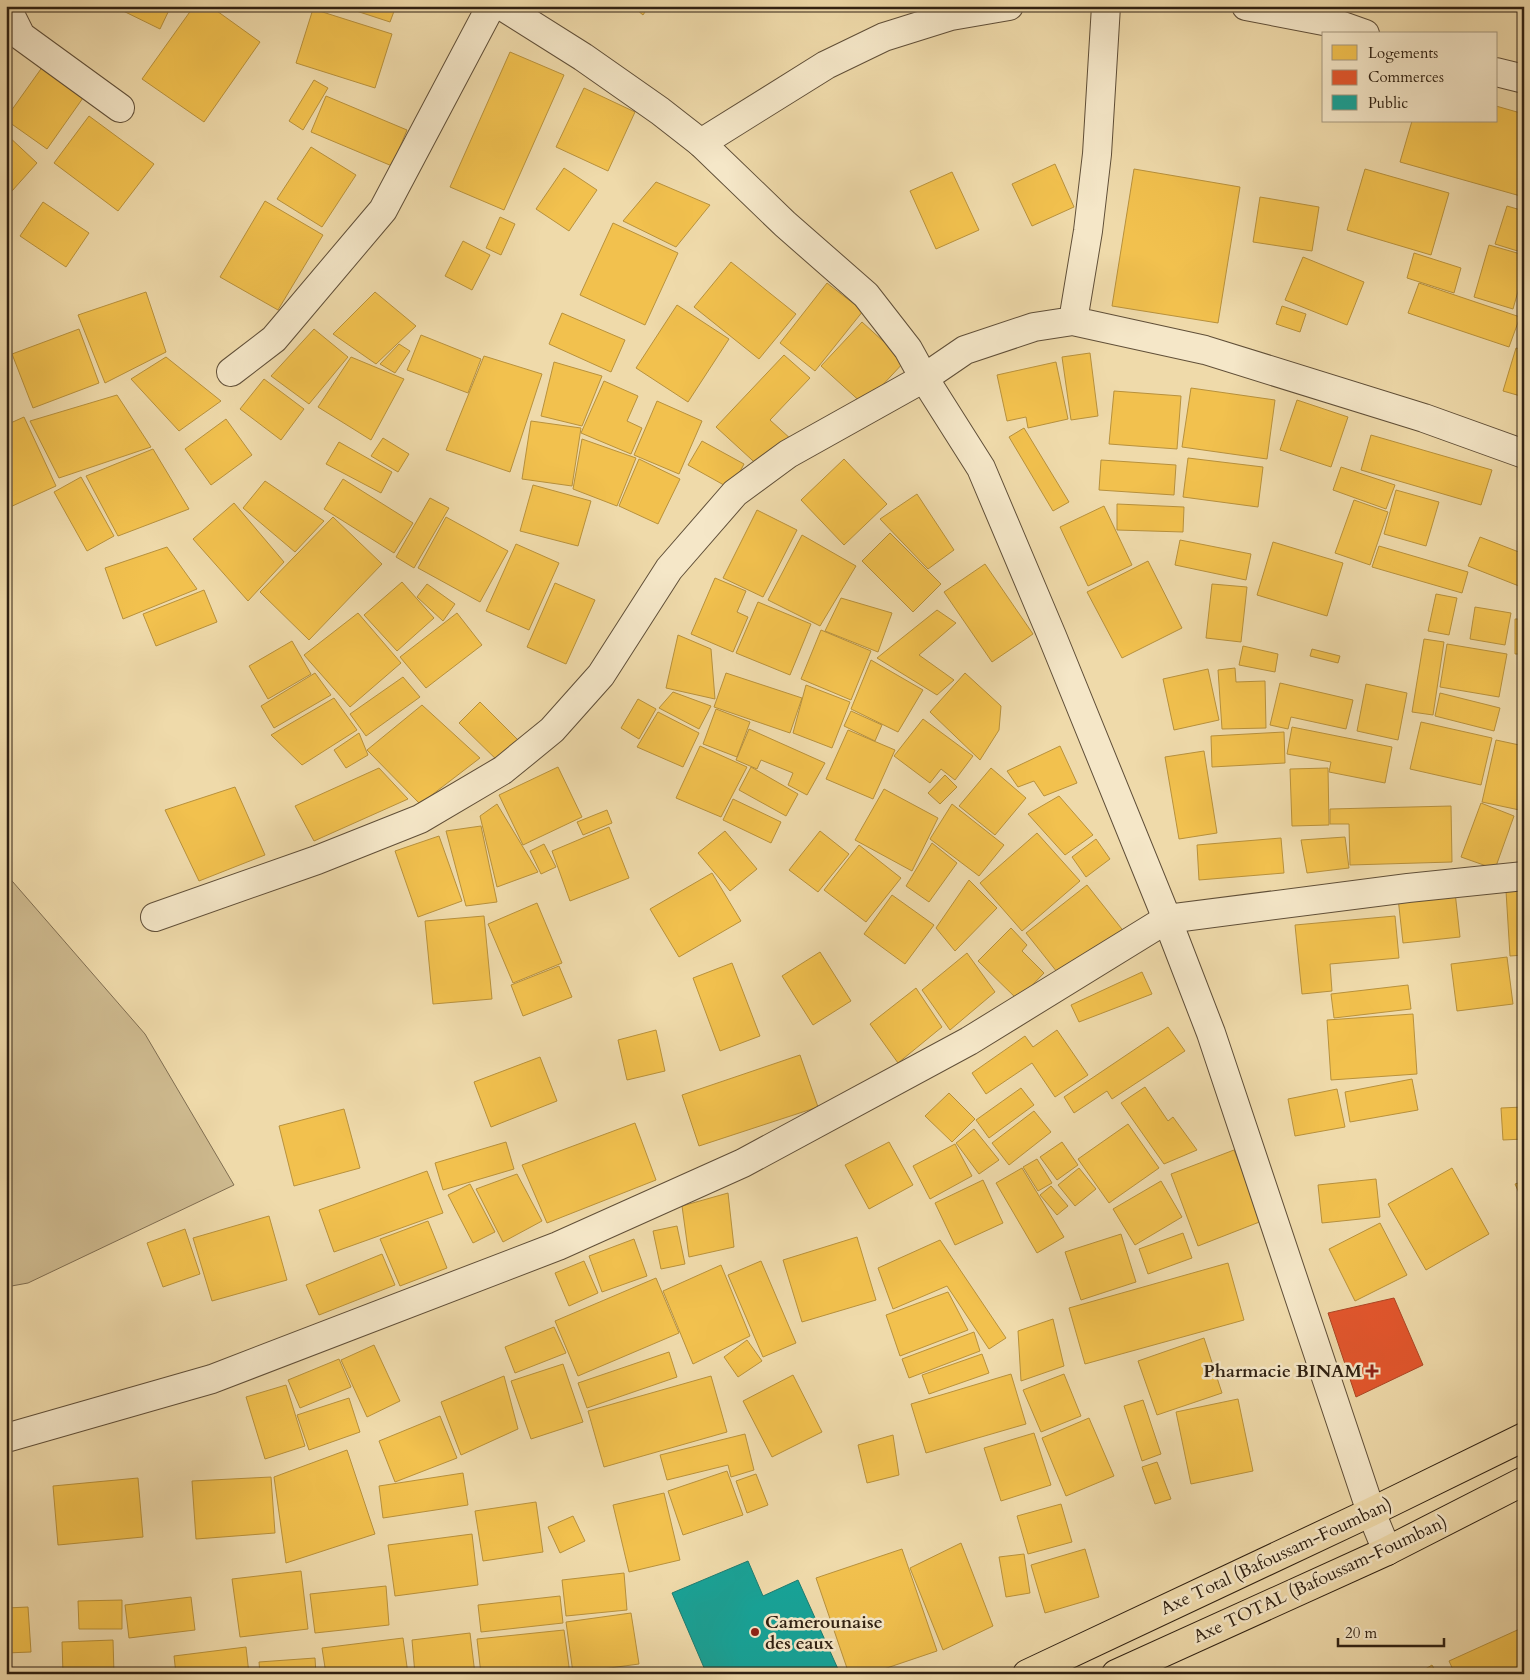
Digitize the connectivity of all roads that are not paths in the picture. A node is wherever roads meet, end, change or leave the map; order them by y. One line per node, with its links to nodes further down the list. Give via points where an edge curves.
1 (9, 6): 10 (street, via 21,36)
2 (491, 6): 13 (street, via 383,210 274,339)
3 (502, 6): 11 (street, via 583,57)
4 (1009, 6): 11 (street, via 951,16 884,37 826,65)
5 (1106, 6): 12 (street, via 1097,154)
6 (1246, 6): 7 (street, via 1334,23)
7 (1359, 32)
8 (1498, 72): 9 (street)
9 (1524, 78)
10 (120, 108)
11 (702, 143): 14 (street, via 785,224 866,295 908,349)
12 (1073, 321): 14 (street, via 1034,327 965,350); 15 (street, via 1205,350 1424,418)
13 (231, 372)
14 (924, 378): 17 (street, via 788,454 735,493 669,569 601,675 552,730 503,770 420,819 317,860); 18 (street, via 981,468)
15 (1524, 454)
16 (1524, 876): 18 (street)
17 (155, 917)
18 (1167, 919): 20 (street, via 970,1041 760,1154 558,1246 212,1379); 22 (street, via 1211,1033)
19 (1524, 1437): 22 (highway, Axe Total (Bafoussam-Foumban))
20 (6, 1438)
21 (1524, 1482): 23 (highway, Axe TOTAL (Bafoussam-Foumban))
22 (1371, 1512): 23 (street); 24 (highway, Axe Total (Bafoussam-Foumban))
23 (1387, 1551): 25 (highway, Axe TOTAL (Bafoussam-Foumban))
24 (1160, 1610): 25 (highway); 26 (highway, Axe Total (Bafoussam-Foumban))
25 (1181, 1643): 27 (highway, Axe TOTAL (Bafoussam-Foumban))
26 (1027, 1674)
27 (1116, 1674)

